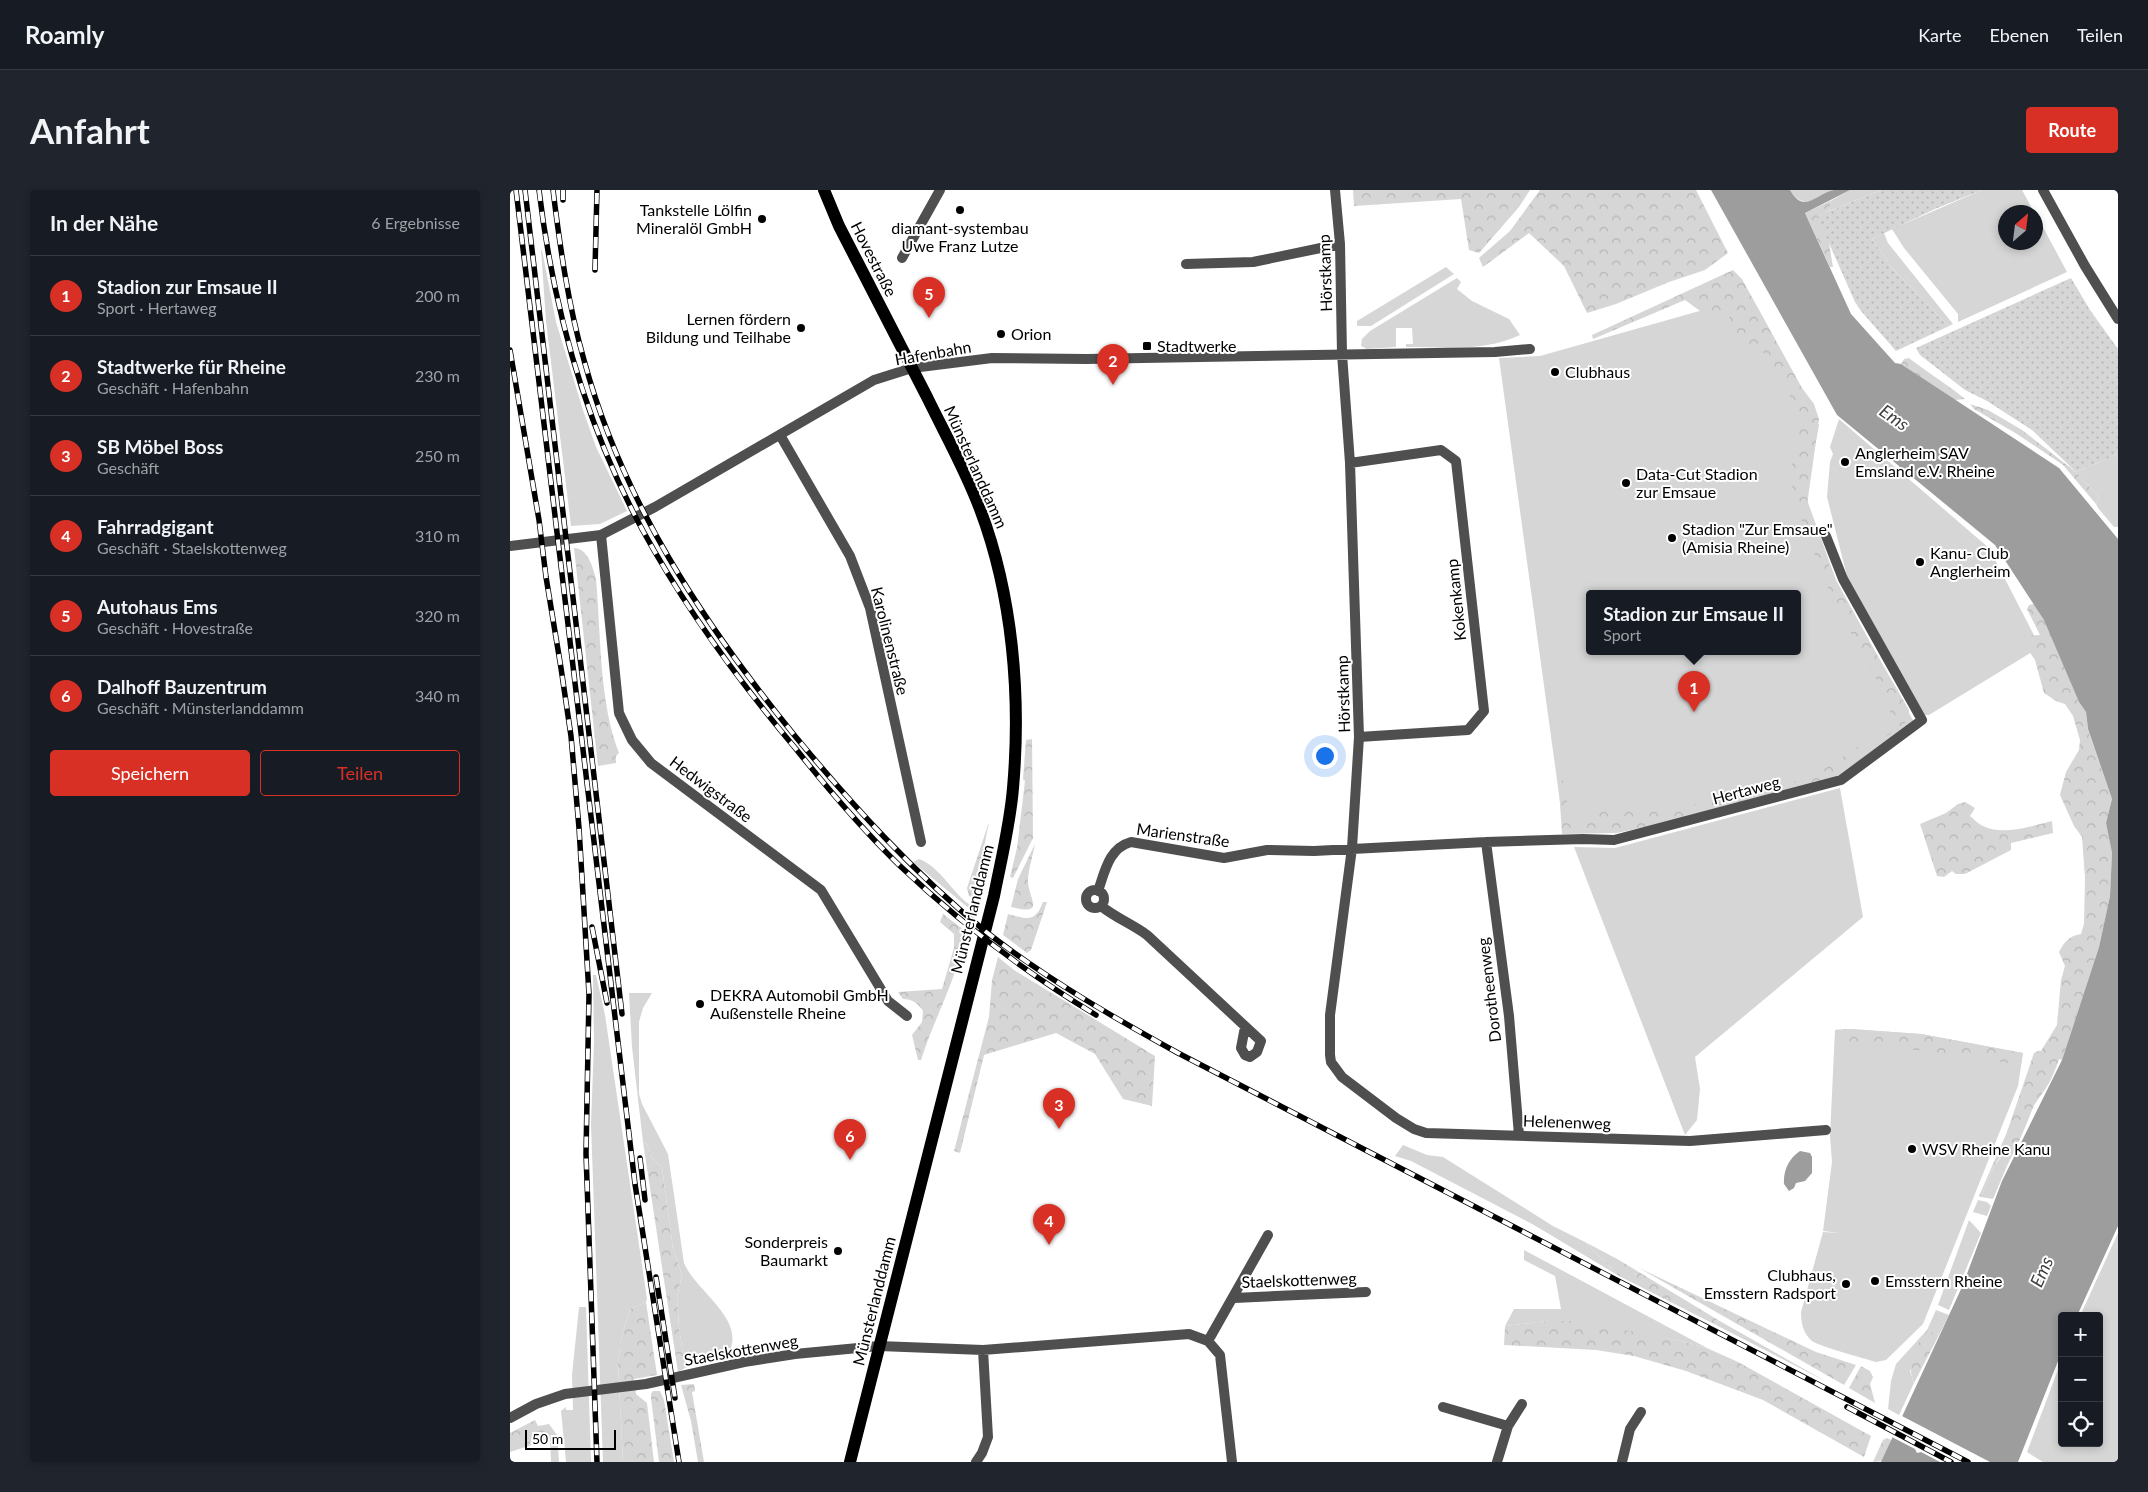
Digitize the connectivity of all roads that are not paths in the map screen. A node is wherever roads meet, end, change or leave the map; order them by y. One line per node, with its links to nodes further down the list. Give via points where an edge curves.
1 (824, 190): 11 (main road, Hovestraße, via 839,226)
2 (940, 190): 6 (street)
3 (1335, 190): 5 (street, Hörstkamp)
4 (2042, 190): 8 (street)
5 (1340, 244): 7 (street, via 1253,262); 10 (street, Hörstkamp)
6 (902, 258)
7 (1186, 264)
8 (2118, 319)
9 (1530, 348): 10 (street, via 1495,352)
10 (1342, 354): 11 (street, Hafenbahn, via 992,358); 13 (street, Hörstkamp)
11 (912, 368): 12 (street, Hafenbahn, via 874,380); 32 (main road, Münsterlanddamm, via 980,508 991,540 1009,628 1016,740 1006,839 994,896)
12 (780, 434): 14 (street, Hafenbahn); 18 (street, Karolinenstraße, via 850,556 870,608)
13 (1350, 463): 17 (street, Hörstkamp); 17 (street, Kokenkamp, via 1441,450 1456,461 1484,711 1468,730)
14 (601, 535): 16 (street, Hafenbahn); 23 (street, Hedwigstraße, via 619,713 632,740 651,763 821,890 888,1000)
15 (1826, 536): 19 (street, Hertaweg, via 1843,579 1922,720 1841,780 1614,840)
16 (510, 546)
17 (1359, 737): 20 (street, Hörstkamp)
18 (921, 842)
19 (1486, 842): 20 (street, Hertaweg); 27 (street, Dorotheenweg, via 1509,1016)
20 (1352, 848): 21 (street, Marienstraße, via 1314,852 1266,850 1224,858 1131,842 1112,855); 25 (street, Hörstkamp, via 1330,1015)
21 (1098, 891): 22 (street, via 1104,898); 22 (street, Marienstraße, via 1089,892 1086,902 1092,908)
22 (1102, 906): 24 (street, Marienstraße, via 1147,935)
23 (907, 1016)
24 (1245, 1027)
25 (1331, 1062): 27 (street, Helenenweg, via 1342,1077 1414,1129 1426,1133)
26 (1826, 1130): 27 (street, Helenenweg, via 1690,1141)
27 (1518, 1135)
28 (1268, 1235): 30 (street, Staelskottenweg)
29 (1366, 1292): 30 (street, Staelskottenweg)
30 (1234, 1298): 31 (street, Staelskottenweg)
31 (1208, 1341): 33 (street, Staelskottenweg, via 1189,1334); 41 (street, via 1220,1355)
32 (879, 1346): 33 (street, Staelskottenweg); 37 (street, Staelskottenweg, via 760,1359 646,1384 565,1394 538,1402); 39 (main road, Münsterlanddamm)
33 (983, 1350): 40 (street, via 988,1437)
34 (1522, 1404): 38 (street)
35 (1443, 1407): 38 (street)
36 (1641, 1412): 43 (street, via 1630,1429)
37 (510, 1418)
38 (1508, 1426): 42 (street)
39 (850, 1462)
40 (976, 1462)
41 (1232, 1462)
42 (1497, 1462)
43 (1622, 1462)

